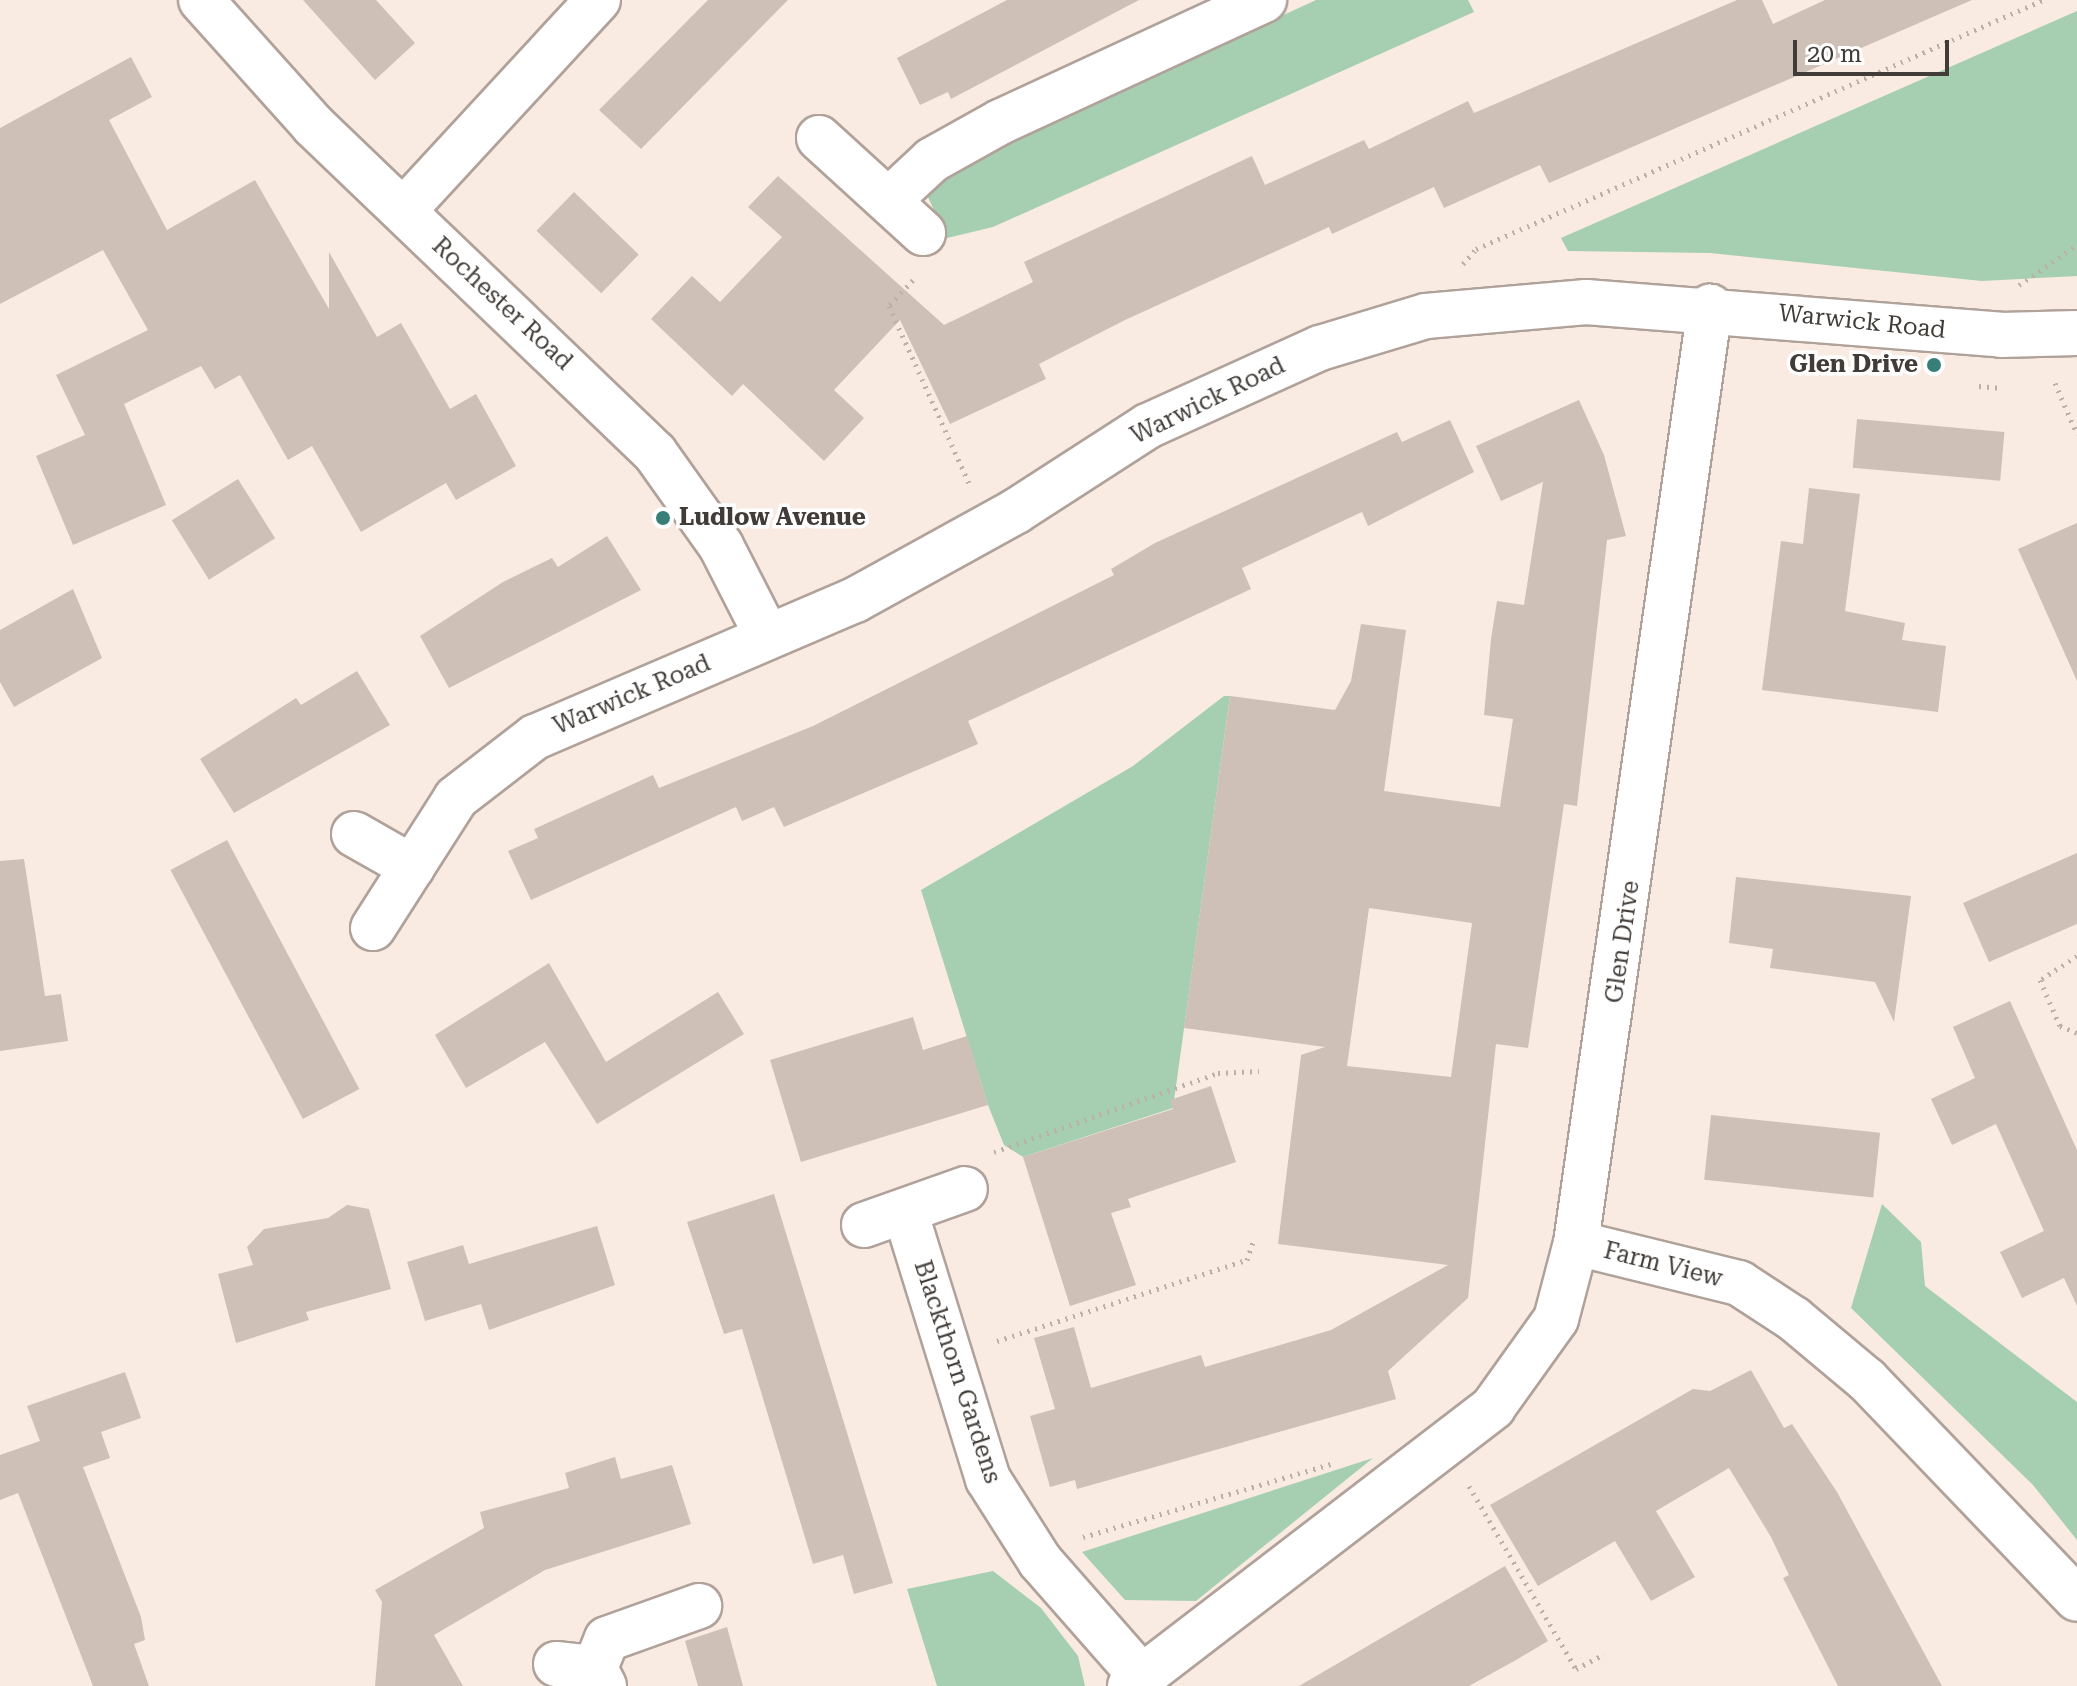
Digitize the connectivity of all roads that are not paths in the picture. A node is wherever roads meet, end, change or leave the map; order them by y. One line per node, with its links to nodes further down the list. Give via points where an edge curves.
1 (201, 0): 6 (street, Rochester Road, via 313,125)
2 (598, 0): 6 (street)
3 (1264, 0): 5 (street, via 1000,122 932,160)
4 (819, 138): 5 (street)
5 (889, 200): 7 (street)
6 (404, 210): 10 (street, Rochester Road, via 655,453 721,546)
7 (923, 233)
8 (1710, 307): 9 (street, Warwick Road, via 2001,335); 10 (street, Warwick Road, via 1586,302 1414,320 1320,348 1148,426 989,526 855,600); 17 (street, Glen Drive)
9 (2077, 333)
10 (767, 636): 12 (street, Warwick Road, via 535,737 456,798)
11 (354, 834): 12 (street)
12 (412, 867): 13 (street, Warwick Road)
13 (373, 928)
14 (965, 1189): 15 (street)
15 (905, 1211): 16 (street); 21 (street, Blackthorn Gardens, via 988,1479 1040,1561)
16 (864, 1225)
17 (1576, 1243): 18 (street, Farm View, via 1739,1283 1794,1319 1867,1380); 21 (street, Farm View, via 1556,1319 1493,1407)
18 (2077, 1599)
19 (699, 1606): 20 (street, via 607,1639)
20 (585, 1672)
21 (1136, 1681)

